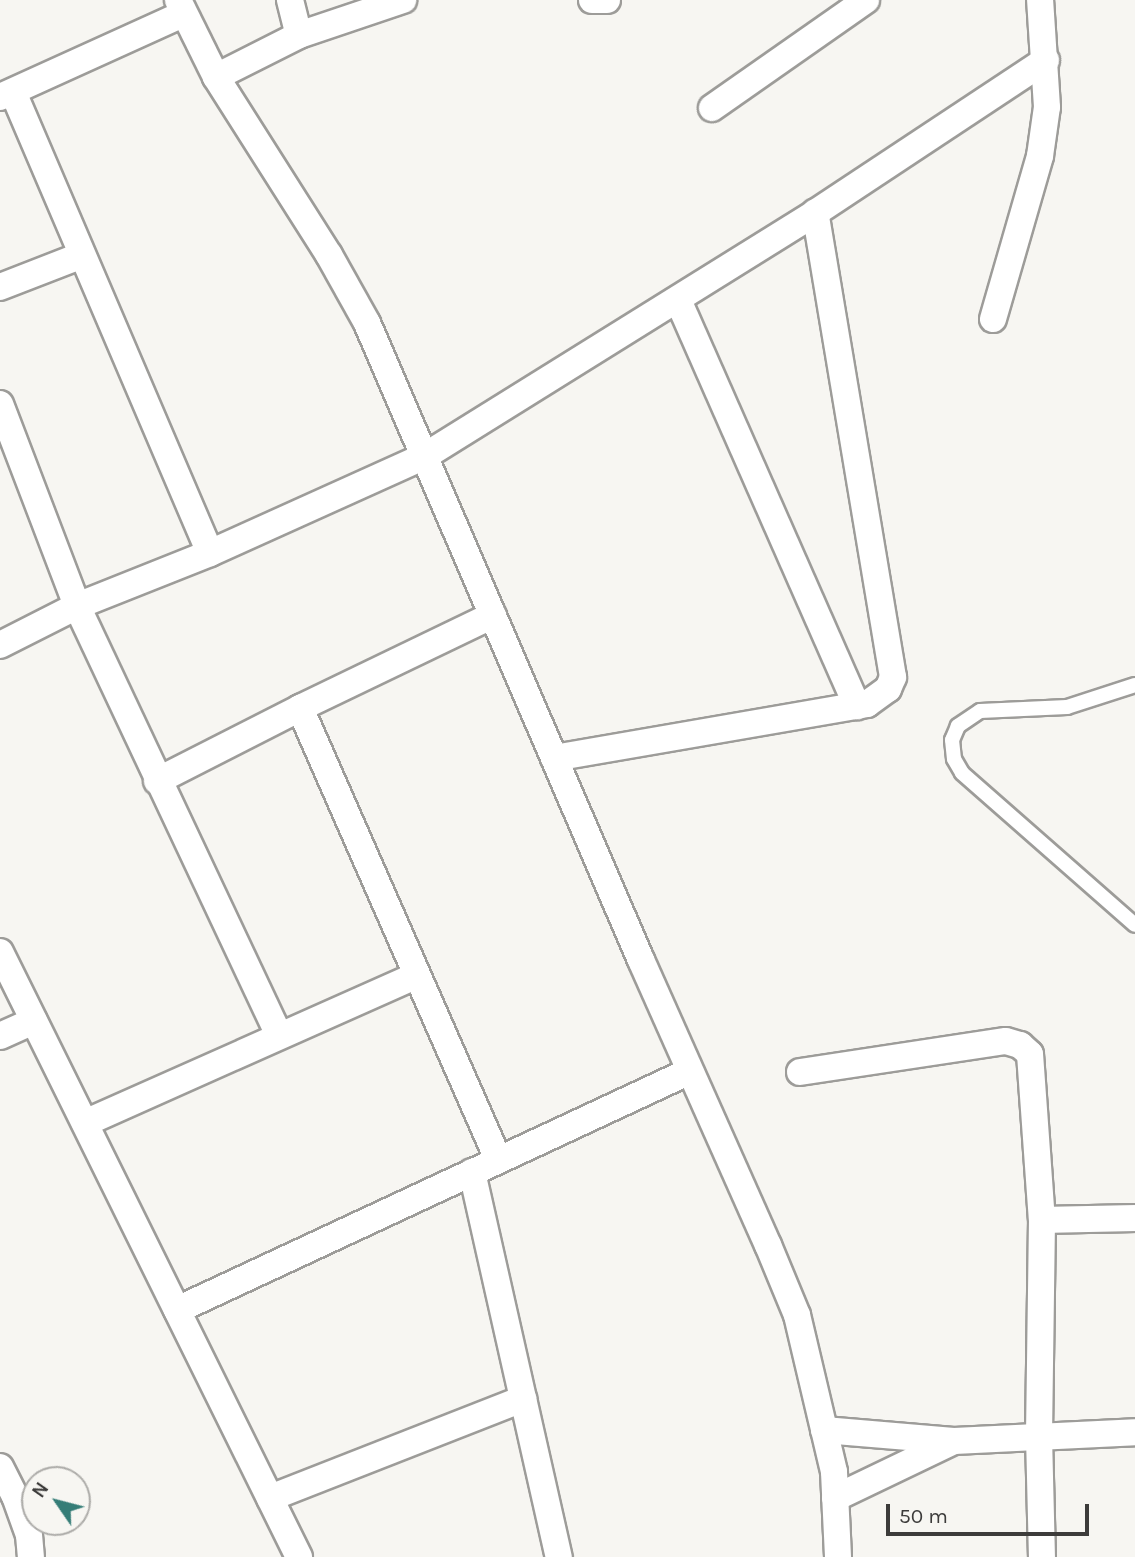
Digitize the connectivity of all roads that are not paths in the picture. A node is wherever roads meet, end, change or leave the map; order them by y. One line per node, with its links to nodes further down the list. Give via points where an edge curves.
1 (290, 0): 8 (street)
2 (403, 0): 8 (street)
3 (592, 0): 4 (street)
4 (607, 0)
5 (866, 0): 12 (street)
6 (1040, 0): 9 (street)
7 (181, 7): 10 (street); 11 (street)
8 (299, 35): 10 (street)
9 (1046, 60): 13 (street); 17 (street, via 1048,107 1040,156)
10 (216, 77): 19 (street, via 367,323)
11 (6, 94): 14 (street)
12 (712, 108)
13 (816, 213): 16 (street); 25 (street, via 893,677 888,690)
14 (80, 256): 15 (street); 20 (street)
15 (0, 287)
16 (678, 300): 19 (street); 25 (street)
17 (993, 319)
18 (0, 404): 21 (street)
19 (425, 456): 20 (street); 22 (street)
20 (209, 553): 21 (street)
21 (77, 606): 23 (street); 28 (street)
22 (493, 615): 26 (street); 27 (street)
23 (0, 645)
24 (1135, 685): 30 (lane, via 1067,707 980,710 958,726 952,740 954,759 962,773)
25 (857, 706): 27 (street)
26 (300, 708): 28 (street); 32 (street)
27 (554, 758): 36 (street)
28 (157, 781): 34 (street)
29 (1135, 903): 30 (lane)
30 (1129, 920)
31 (0, 952): 33 (street)
32 (416, 975): 34 (street); 39 (street)
33 (34, 1021): 35 (street); 38 (street)
34 (279, 1035): 38 (street)
35 (0, 1036)
36 (690, 1070): 39 (street); 45 (street, via 797,1315)
37 (800, 1072): 42 (street, via 1006,1041 1020,1045 1030,1054 1033,1068)
38 (85, 1123): 43 (street)
39 (498, 1160): 40 (street)
40 (472, 1172): 43 (street); 44 (street)
41 (1135, 1218): 42 (street)
42 (1042, 1220): 47 (street)
43 (177, 1310): 50 (street)
44 (523, 1399): 50 (street); 54 (street)
45 (824, 1430): 48 (street); 51 (street)
46 (1135, 1432): 47 (street)
47 (1039, 1436): 48 (street); 56 (street)
48 (954, 1441): 51 (street)
49 (0, 1466): 52 (street, via 29,1535)
50 (270, 1498): 53 (street)
51 (835, 1498): 55 (street)
52 (31, 1557)
53 (299, 1557)
54 (559, 1557)
55 (838, 1557)
56 (1042, 1557)

